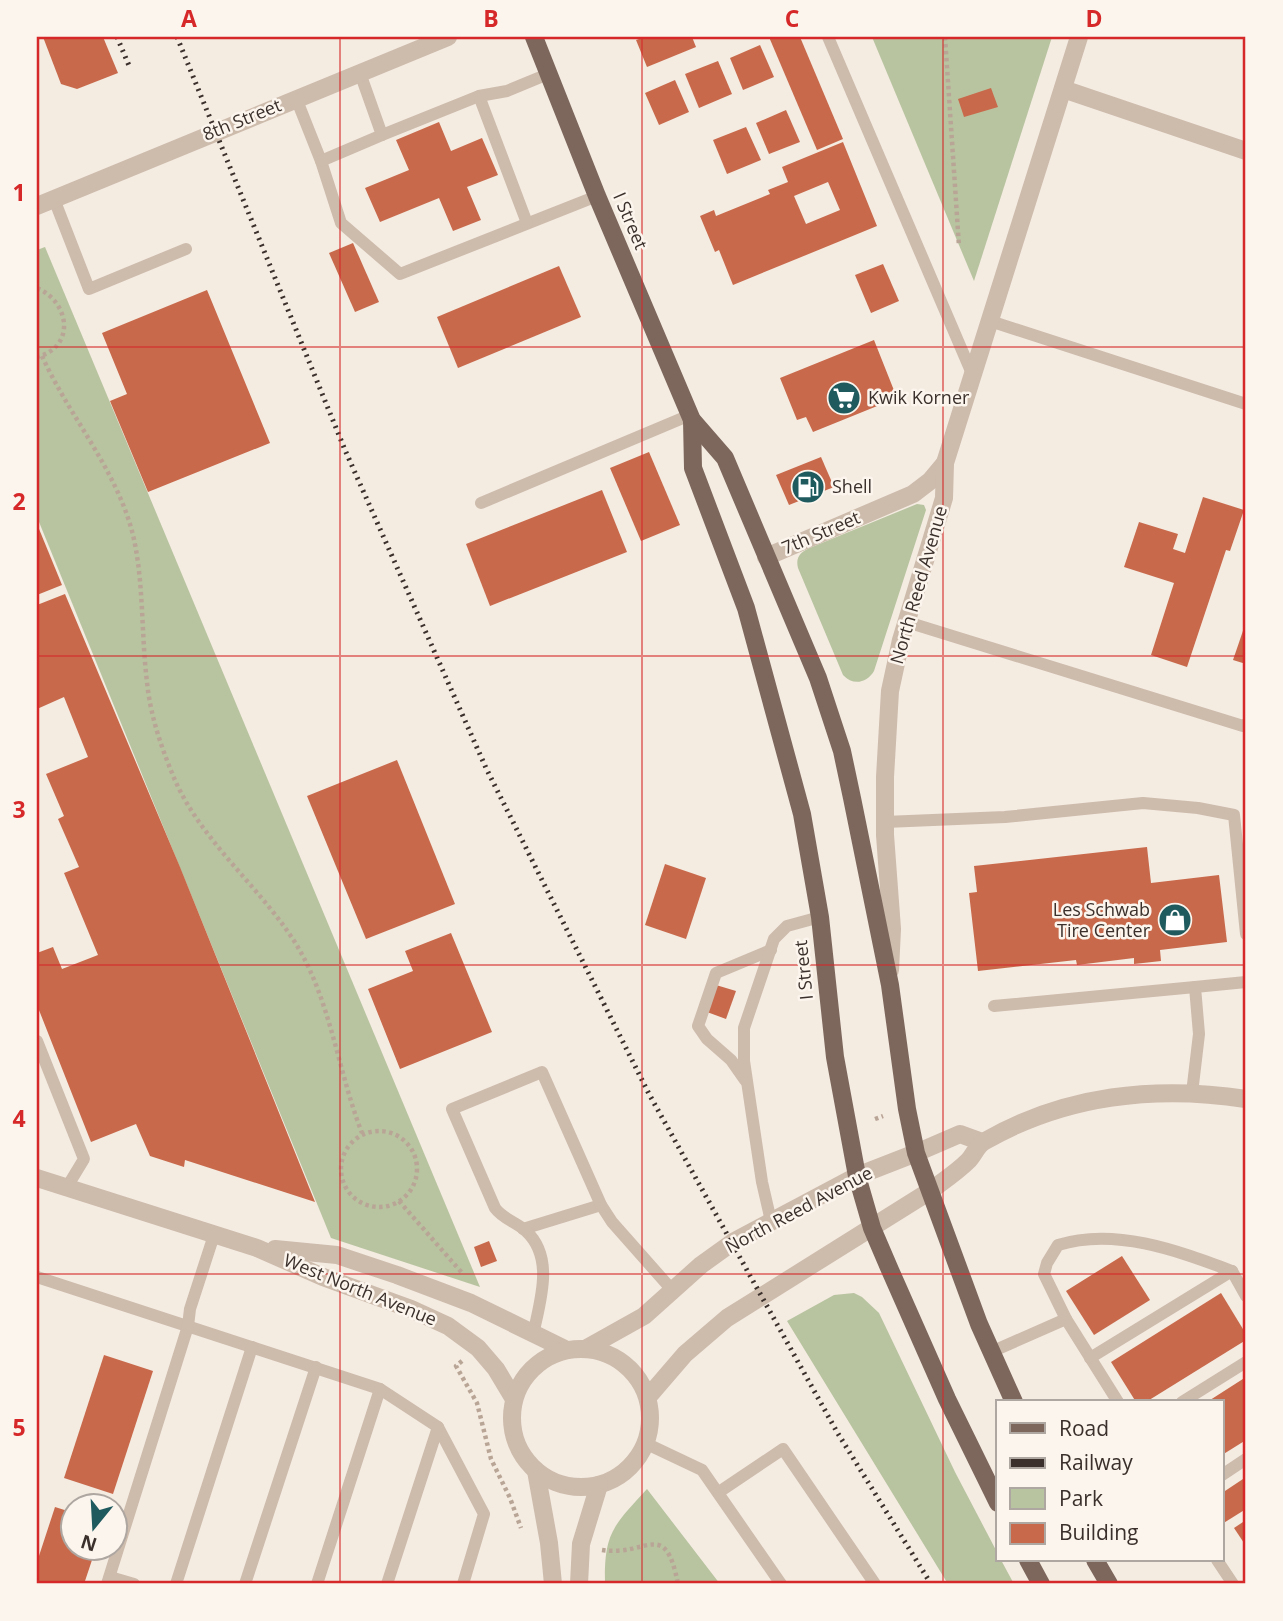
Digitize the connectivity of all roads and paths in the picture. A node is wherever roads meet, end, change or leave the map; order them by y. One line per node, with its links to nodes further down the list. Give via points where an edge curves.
1 (448, 37): 6 (street, 8th Street)
2 (534, 37): 7 (main road, I Street)
3 (828, 37): 22 (lane)
4 (946, 37): 17 (path)
5 (1079, 37): 8 (street, North Reed Avenue)
6 (360, 73): 10 (street, 8th Street); 11 (lane)
7 (548, 75): 9 (lane, via 508,91); 14 (main road, I Street)
8 (1063, 89): 12 (street); 20 (street, North Reed Avenue)
9 (479, 96): 11 (lane); 16 (lane)
10 (296, 98): 13 (lane); 15 (street, 8th Street)
11 (382, 135): 13 (lane)
12 (1246, 151)
13 (321, 161): 16 (lane, via 341,223 400,274)
14 (597, 196): 16 (lane); 24 (main road, I Street)
15 (45, 203): 18 (lane, via 89,289)
16 (527, 223)
17 (959, 246)
18 (186, 249)
19 (37, 288): 21 (path, via 55,299 64,320 59,342)
20 (990, 321): 22 (street, North Reed Avenue); 23 (lane)
21 (39, 356): 44 (path, via 115,489 133,534 147,684 173,777 202,825 296,946 322,1001)
22 (973, 376): 25 (street, North Reed Avenue)
23 (1246, 404)
24 (691, 417): 26 (lane); 27 (main road, I Street, via 725,458); 31 (main road, I Street, via 693,468 746,608 802,814)
25 (945, 463): 27 (street, 7th Street, via 913,494); 28 (street, North Reed Avenue, via 944,499)
26 (481, 503)
27 (766, 556): 35 (main road, I Street, via 818,678 842,751)
28 (907, 622): 29 (lane); 30 (street, North Reed Avenue, via 890,691)
29 (1246, 724)
30 (885, 822): 32 (lane, via 1005,817 1143,803 1234,815); 35 (street, North Reed Avenue, via 892,929)
31 (820, 917): 33 (lane, via 787,926 774,939); 47 (main road, I Street, via 835,1057)
32 (1246, 934)
33 (771, 950): 39 (lane, via 744,1028); 39 (lane, via 716,973 699,1020 700,1031 731,1060)
34 (1246, 982): 36 (lane)
35 (890, 985): 46 (main road, I Street)
36 (1195, 987): 37 (lane); 40 (lane, via 1199,1034)
37 (994, 1006)
38 (37, 1041): 49 (lane, via 84,1158)
39 (747, 1083): 53 (lane)
40 (1192, 1093): 41 (street); 45 (street, via 1088,1100)
41 (1246, 1100)
42 (883, 1116): 43 (path)
43 (875, 1119)
44 (362, 1133): 51 (path, via 390,1133 411,1147 418,1171 409,1193); 51 (path, via 342,1160 345,1185 363,1203 387,1206)
45 (982, 1142): 46 (street, North Reed Avenue, via 960,1135); 50 (street, via 968,1161)
46 (916, 1153): 47 (street, North Reed Avenue); 50 (main road, I Street)
47 (857, 1175): 53 (street, North Reed Avenue); 54 (main road, I Street)
48 (37, 1178): 49 (street, West North Avenue)
49 (67, 1187): 56 (street, West North Avenue)
50 (930, 1191): 54 (street); 68 (main road, I Street)
51 (399, 1201): 59 (path)
52 (601, 1205): 55 (lane); 55 (lane, via 542,1072 452,1109 495,1208); 61 (lane)
53 (771, 1221): 61 (street, North Reed Avenue, via 733,1242)
54 (872, 1228): 74 (street, via 727,1318 685,1354); 86 (main road, I Street)
55 (523, 1229): 65 (lane, via 535,1242 543,1266)
56 (214, 1235): 57 (street, West North Avenue); 64 (lane)
57 (257, 1248): 65 (street, West North Avenue, via 337,1255 471,1303); 75 (street, West North Avenue, via 448,1326 478,1348)
58 (1232, 1271): 62 (lane); 63 (lane, via 1160,1246 1074,1240 1058,1245 1044,1274); 70 (lane)
59 (463, 1275)
60 (37, 1277): 64 (lane)
61 (673, 1291): 67 (street, North Reed Avenue, via 643,1315)
62 (1246, 1296)
63 (1066, 1319): 68 (lane); 70 (lane)
64 (188, 1326): 66 (lane); 92 (lane)
65 (533, 1335): 67 (street, West North Avenue)
66 (252, 1347): 72 (lane); 94 (lane)
67 (576, 1350): 74 (street, via 619,1360); 75 (street, via 538,1364)
68 (991, 1352): 76 (main road, I Street)
69 (466, 1358): 87 (path, via 456,1366 477,1403 491,1459)
70 (1090, 1358): 77 (lane)
71 (1246, 1362): 78 (lane)
72 (316, 1367): 73 (lane); 95 (lane)
73 (380, 1389): 79 (lane); 96 (lane)
74 (648, 1397): 80 (street)
75 (514, 1399): 82 (street, via 512,1427 517,1444)
76 (1012, 1400)
77 (1117, 1400)
78 (1185, 1400)
79 (438, 1427): 97 (lane); 98 (lane, via 484,1514)
80 (645, 1443): 84 (street, via 630,1468); 85 (lane, via 702,1470)
81 (1246, 1459): 83 (lane)
82 (536, 1471): 84 (street, via 566,1486); 99 (street)
83 (1224, 1474)
84 (599, 1485): 100 (street, via 581,1544)
85 (719, 1492): 102 (lane); 103 (lane, via 783,1449)
86 (996, 1499)
87 (523, 1537)
88 (593, 1547): 101 (path, via 620,1551 660,1545 673,1560)
89 (1028, 1562): 104 (main road)
90 (1096, 1562): 105 (main road)
91 (1218, 1562): 106 (lane)
92 (109, 1580): 93 (lane)
93 (134, 1584)
94 (176, 1584)
95 (245, 1584)
96 (317, 1584)
97 (387, 1584)
98 (463, 1584)
99 (553, 1584)
100 (579, 1584)
101 (678, 1584)
102 (781, 1584)
103 (875, 1584)
104 (1041, 1584)
105 (1109, 1584)
106 (1233, 1584)

